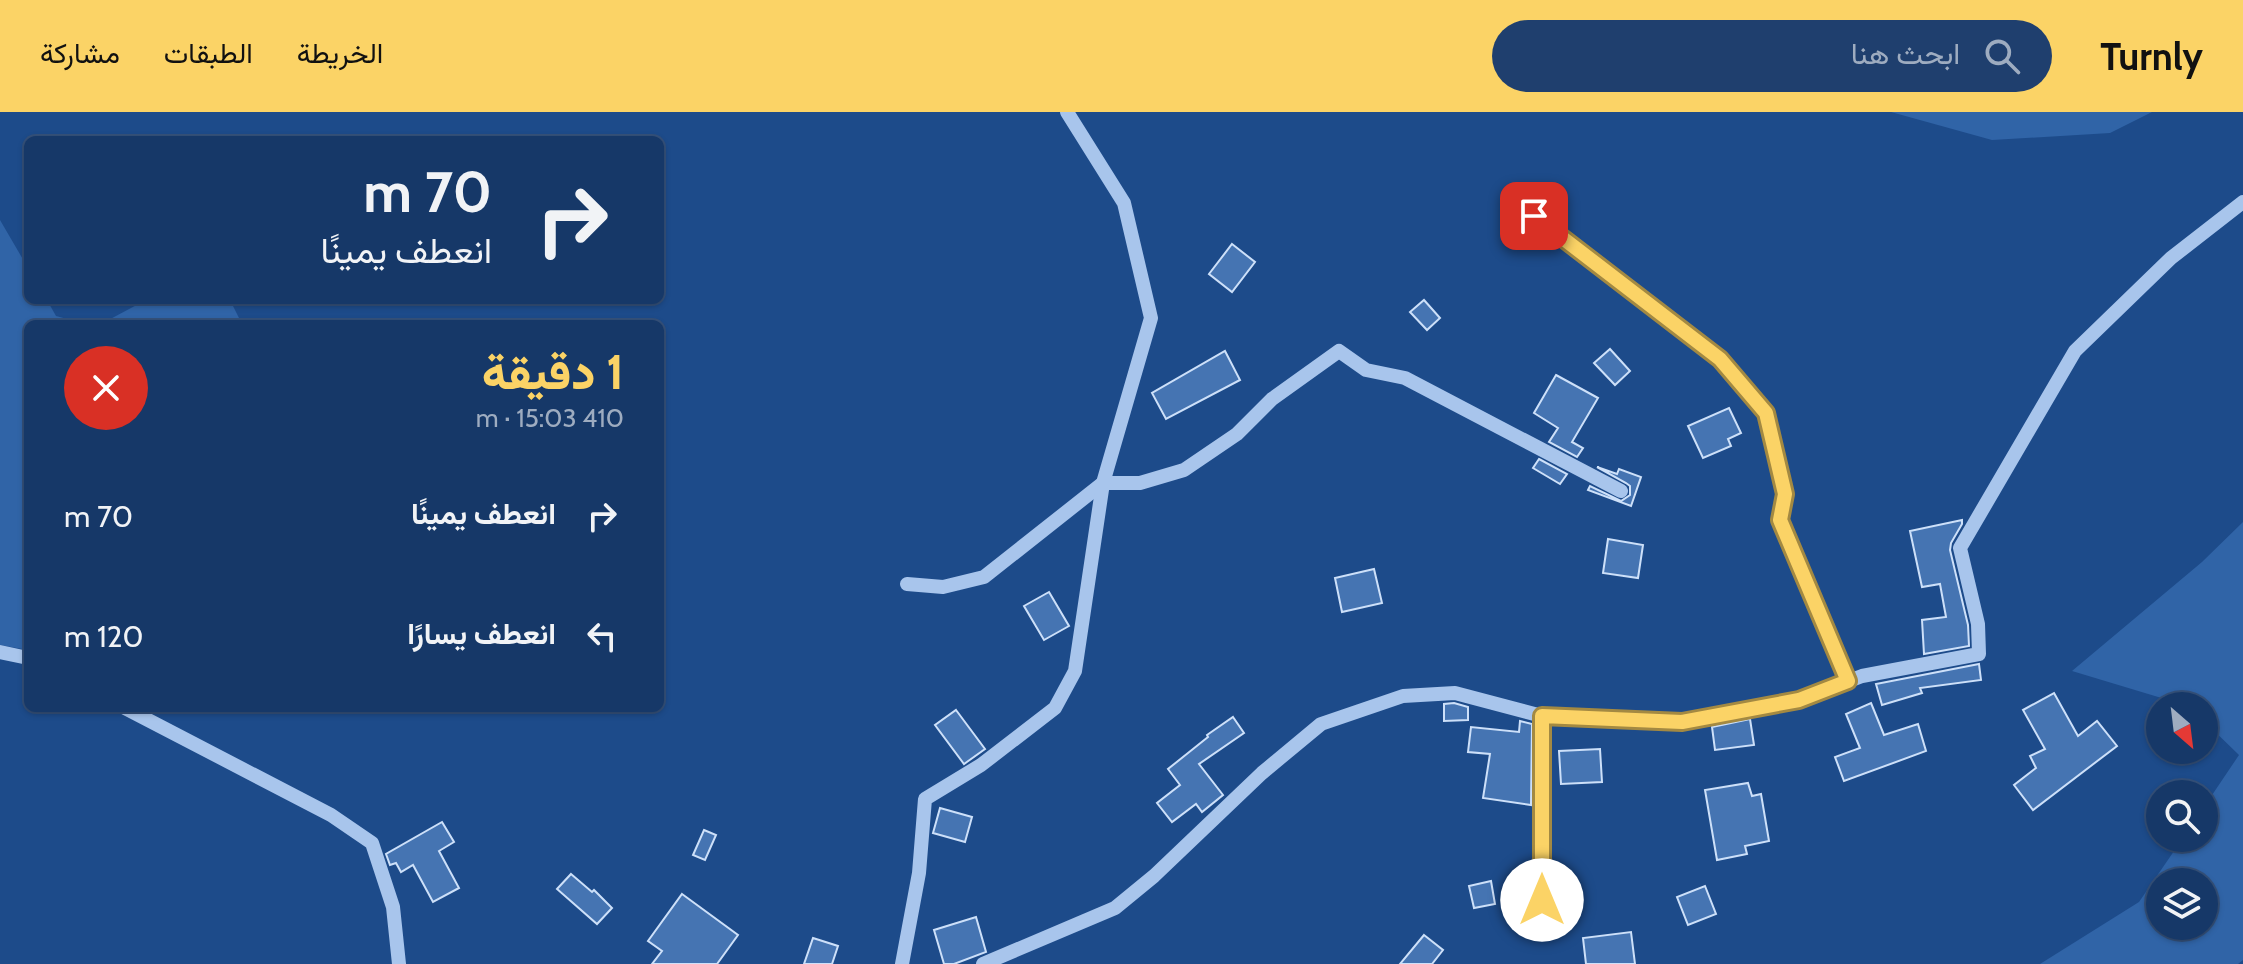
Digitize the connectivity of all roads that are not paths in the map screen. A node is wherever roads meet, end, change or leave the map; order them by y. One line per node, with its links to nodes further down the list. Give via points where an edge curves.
1 (1067, 112): 4 (street, via 1124,203 1151,318)
2 (2243, 202): 9 (street, via 2171,258 2075,351 1967,534 1960,548 1978,624 1979,654)
3 (1534, 216): 9 (street, via 1720,359 1766,413 1785,494 1780,520)
4 (1103, 483): 5 (street, via 1140,483 1184,470 1339,351 1366,370 1405,378); 6 (street, via 984,577 943,587); 14 (street, via 1075,671 1055,708 981,765 925,799 919,873)
5 (1621, 491)
6 (907, 584)
7 (0, 652): 8 (street)
8 (24, 657)
9 (1848, 681): 11 (street, via 1799,700 1682,722)
10 (133, 712): 13 (street, via 331,815 372,843 393,907)
11 (1542, 716): 12 (street); 15 (street, via 1455,693 1403,696 1321,724 1115,908)
12 (1542, 900)
13 (399, 964)
14 (902, 964)
15 (983, 964)

